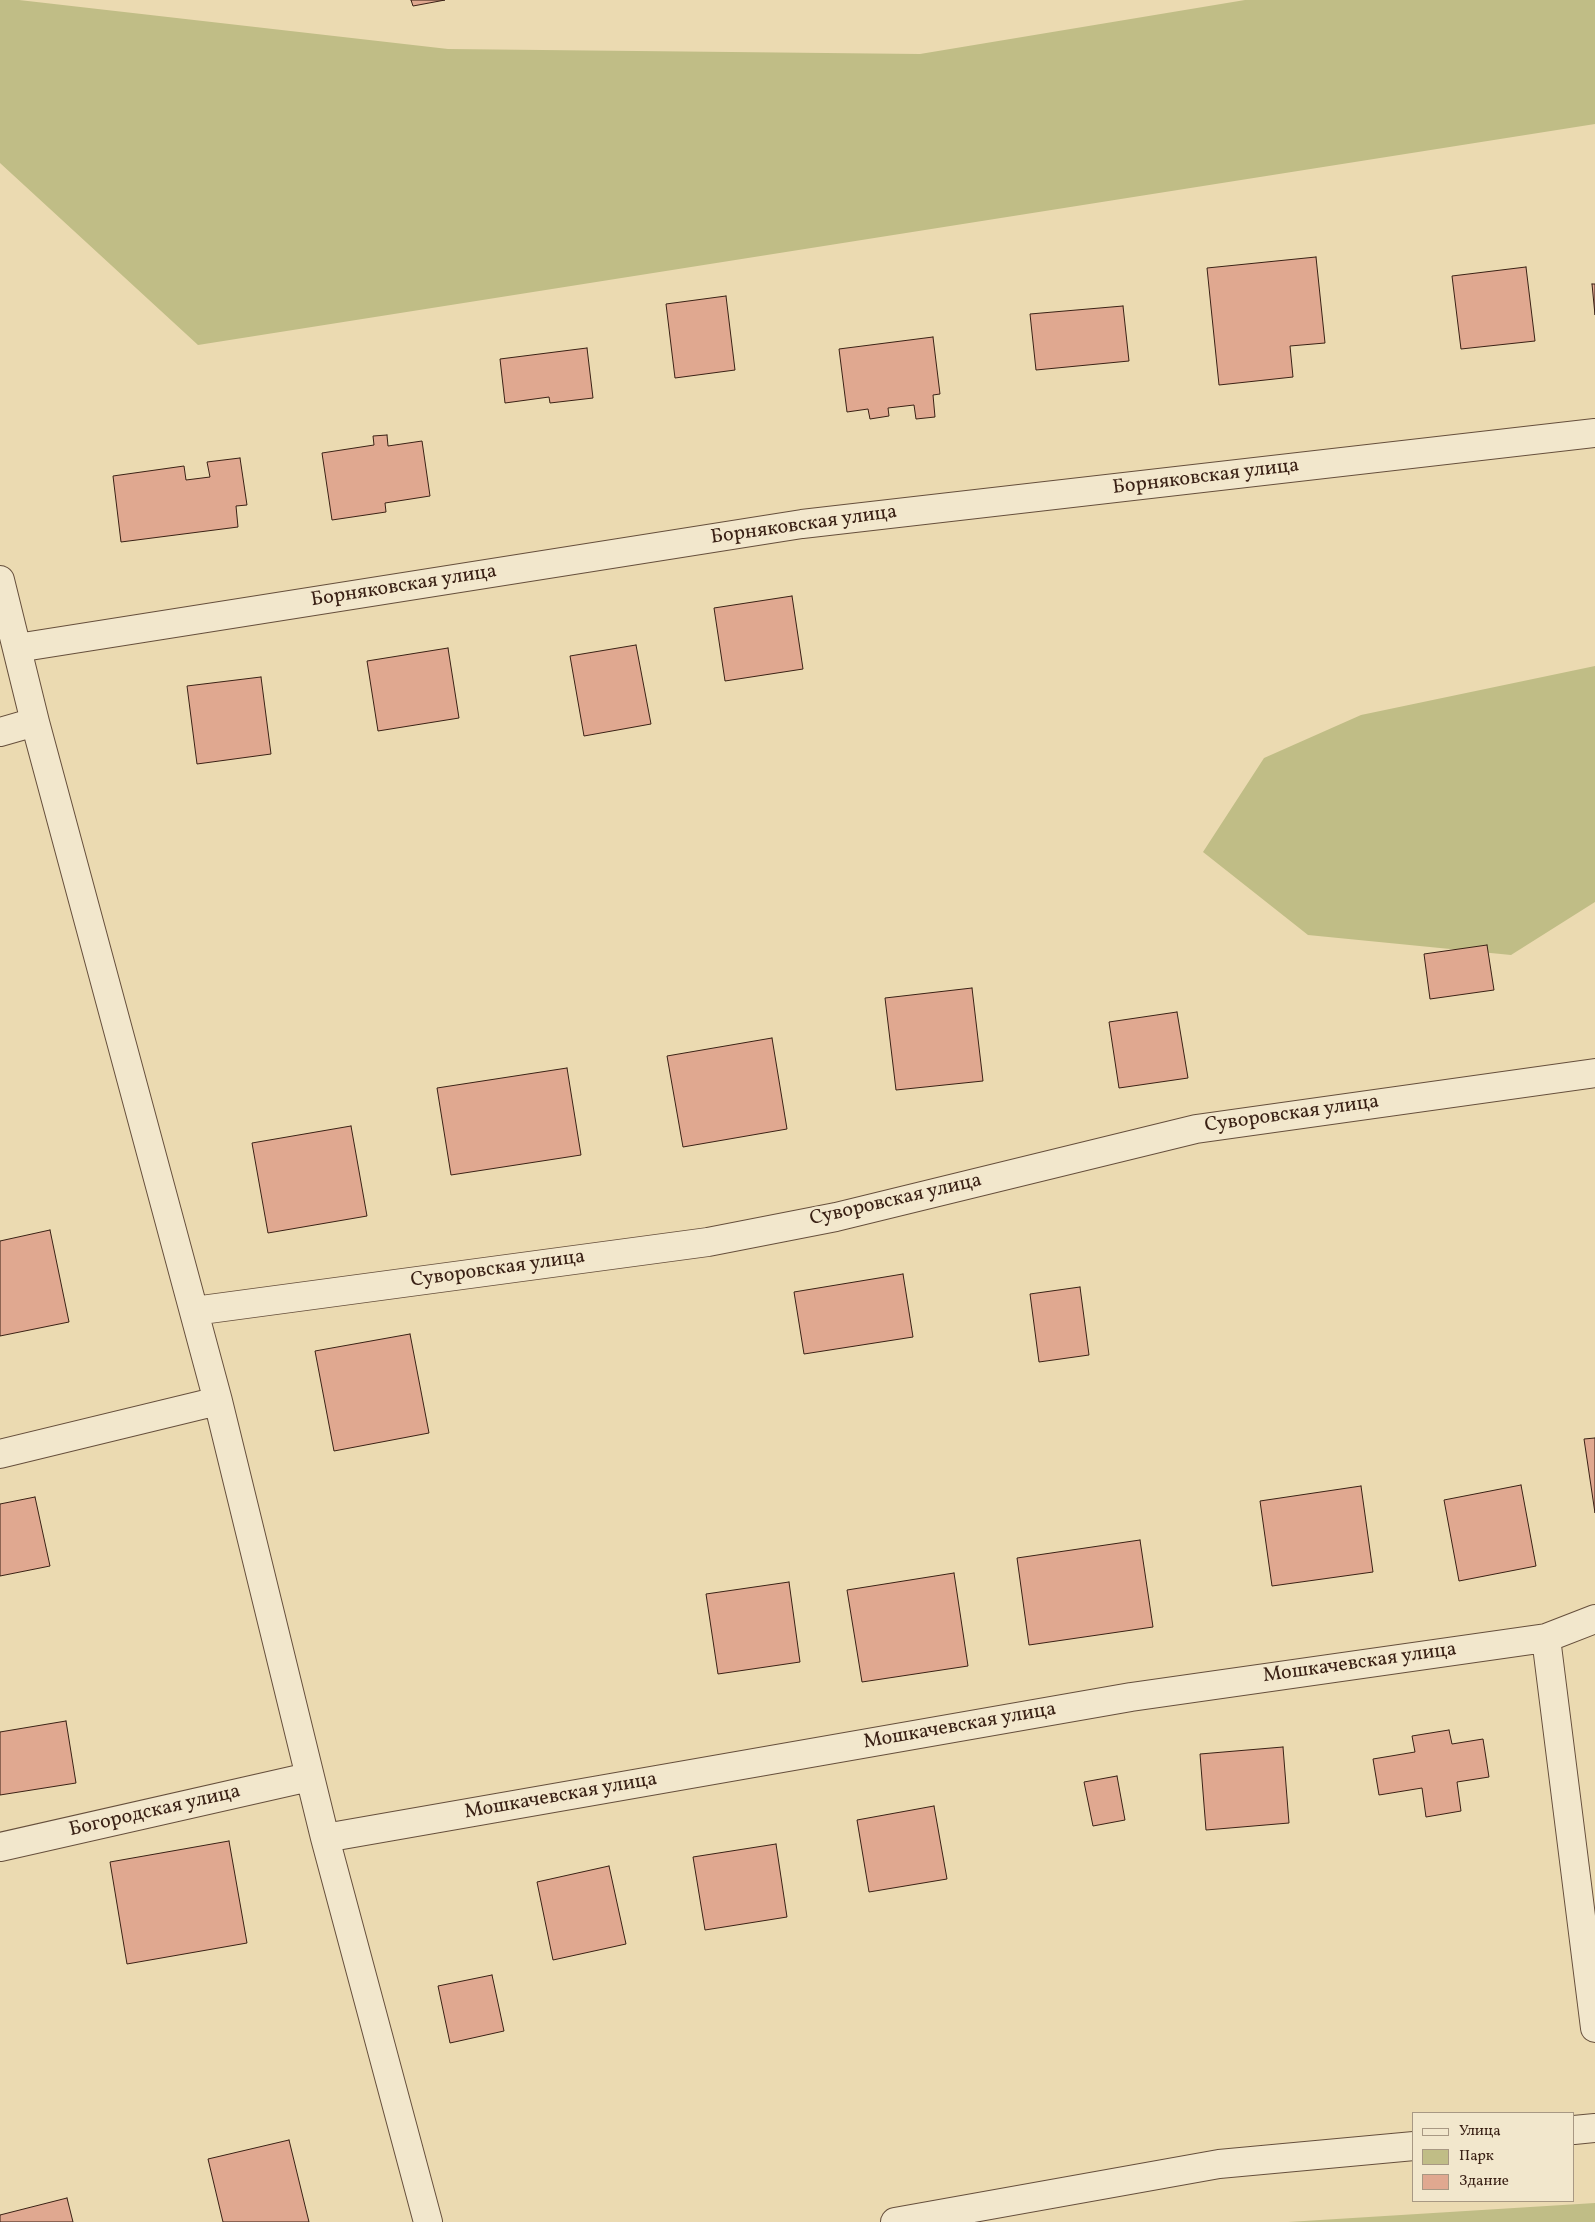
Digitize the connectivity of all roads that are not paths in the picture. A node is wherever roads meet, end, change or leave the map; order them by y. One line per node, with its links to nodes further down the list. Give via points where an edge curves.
1 (1595, 433): 3 (street, Борняковская улица, via 802,524)
2 (0, 580): 3 (street)
3 (17, 648): 4 (street)
4 (35, 722): 5 (street); 7 (street)
5 (0, 732)
6 (1595, 1073): 7 (street, Суворовская улица, via 1196,1129 836,1217 708,1242)
7 (194, 1311): 8 (street)
8 (218, 1401): 9 (street); 12 (street)
9 (0, 1454)
10 (1595, 1619): 11 (street, Мошкачевская улица)
11 (1546, 1638): 13 (street, Мошкачевская улица, via 1131,1697); 15 (street)
12 (309, 1776): 13 (street); 14 (street, Богородская улица)
13 (325, 1838): 19 (street)
14 (0, 1847)
15 (1595, 2028)
16 (1595, 2128): 17 (street)
17 (1575, 2130)
18 (1412, 2146): 20 (street, via 1219,2164)
19 (428, 2222)
20 (895, 2222)

